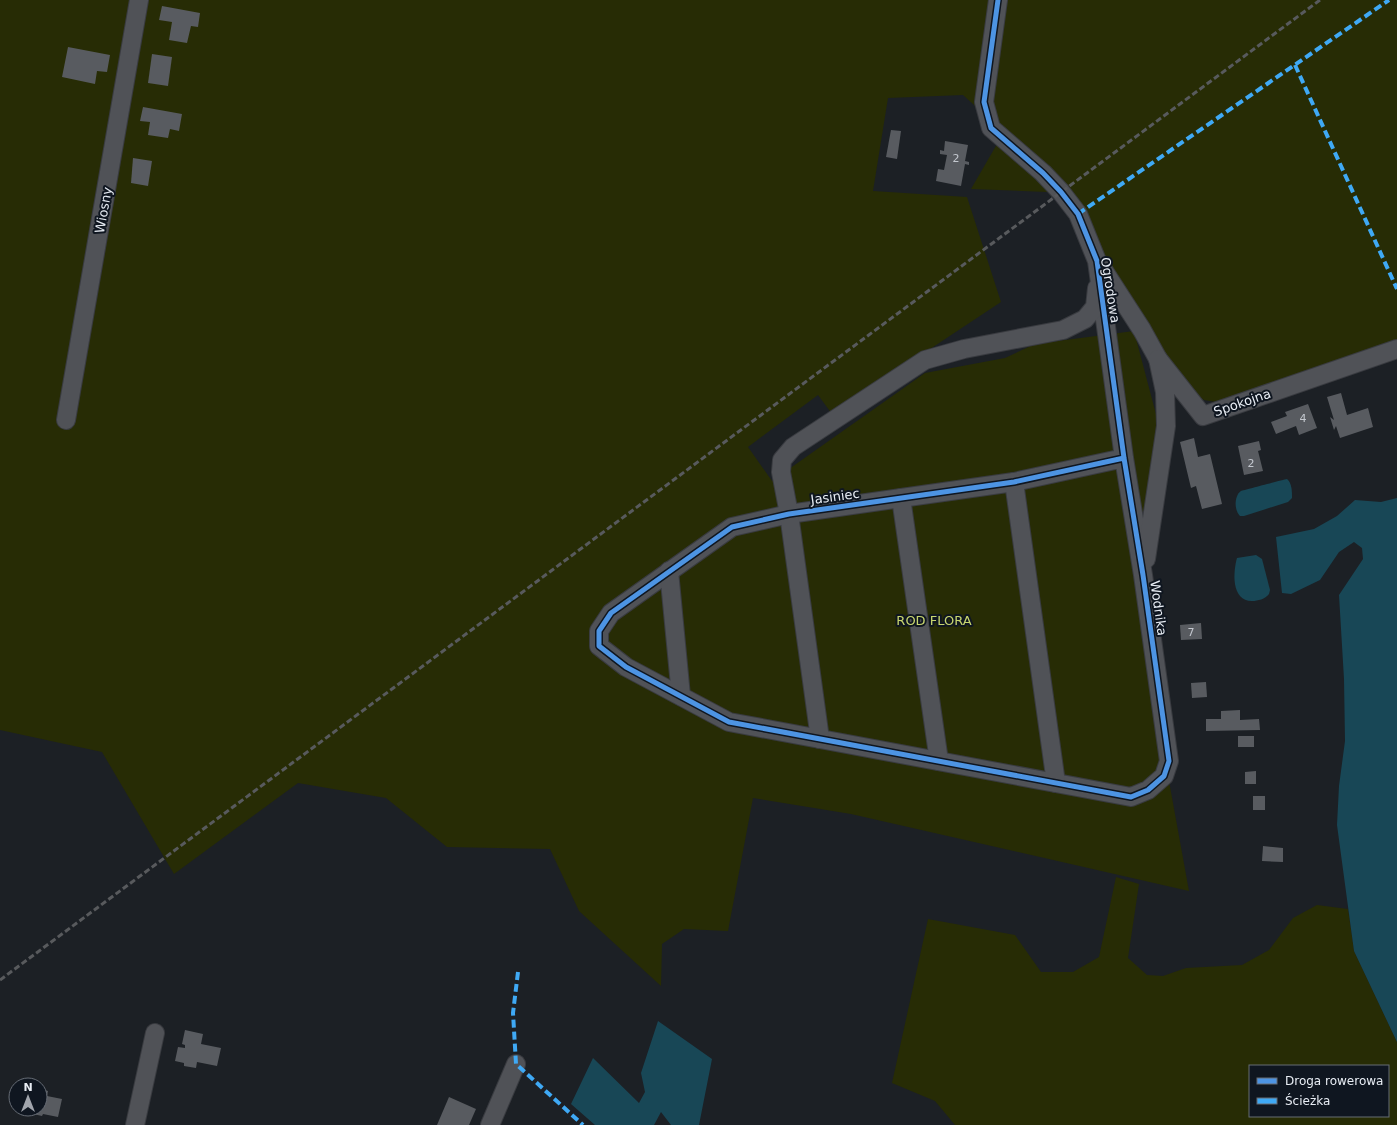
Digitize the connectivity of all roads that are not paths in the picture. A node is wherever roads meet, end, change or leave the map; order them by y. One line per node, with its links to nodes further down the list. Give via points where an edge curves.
1 (139, 0): 6 (street, Wiosny)
2 (998, 0): 3 (street, Ogrodowa, via 984,102 991,128 1061,192 1078,214)
3 (1097, 261): 5 (street); 7 (street, Ogrodowa); 10 (street, via 1095,307 1085,319 1063,330 964,349 925,360 793,447 782,460)
4 (1397, 349): 5 (street, Spokojna, via 1203,416)
5 (1158, 359): 12 (street, via 1165,392 1166,426)
6 (66, 420)
7 (1124, 458): 8 (street, Jasiniec); 12 (street, Wodnika)
8 (1014, 482): 9 (street, Jasiniec); 16 (street)
9 (901, 498): 10 (street, Jasiniec); 15 (street)
10 (789, 514): 11 (street, Jasiniec, via 732,527); 14 (street)
11 (669, 571): 13 (street); 13 (street, Jasiniec, via 611,613 599,631 599,646 626,667)
12 (1143, 575): 16 (street, Wodnika, via 1169,761 1164,776 1148,790 1131,797)
13 (681, 696): 14 (street, via 729,722)
14 (820, 739): 15 (street)
15 (939, 761): 16 (street)
16 (1056, 783)
17 (156, 1033): 19 (street)
18 (516, 1064): 20 (street)
19 (135, 1125)
20 (490, 1125)

